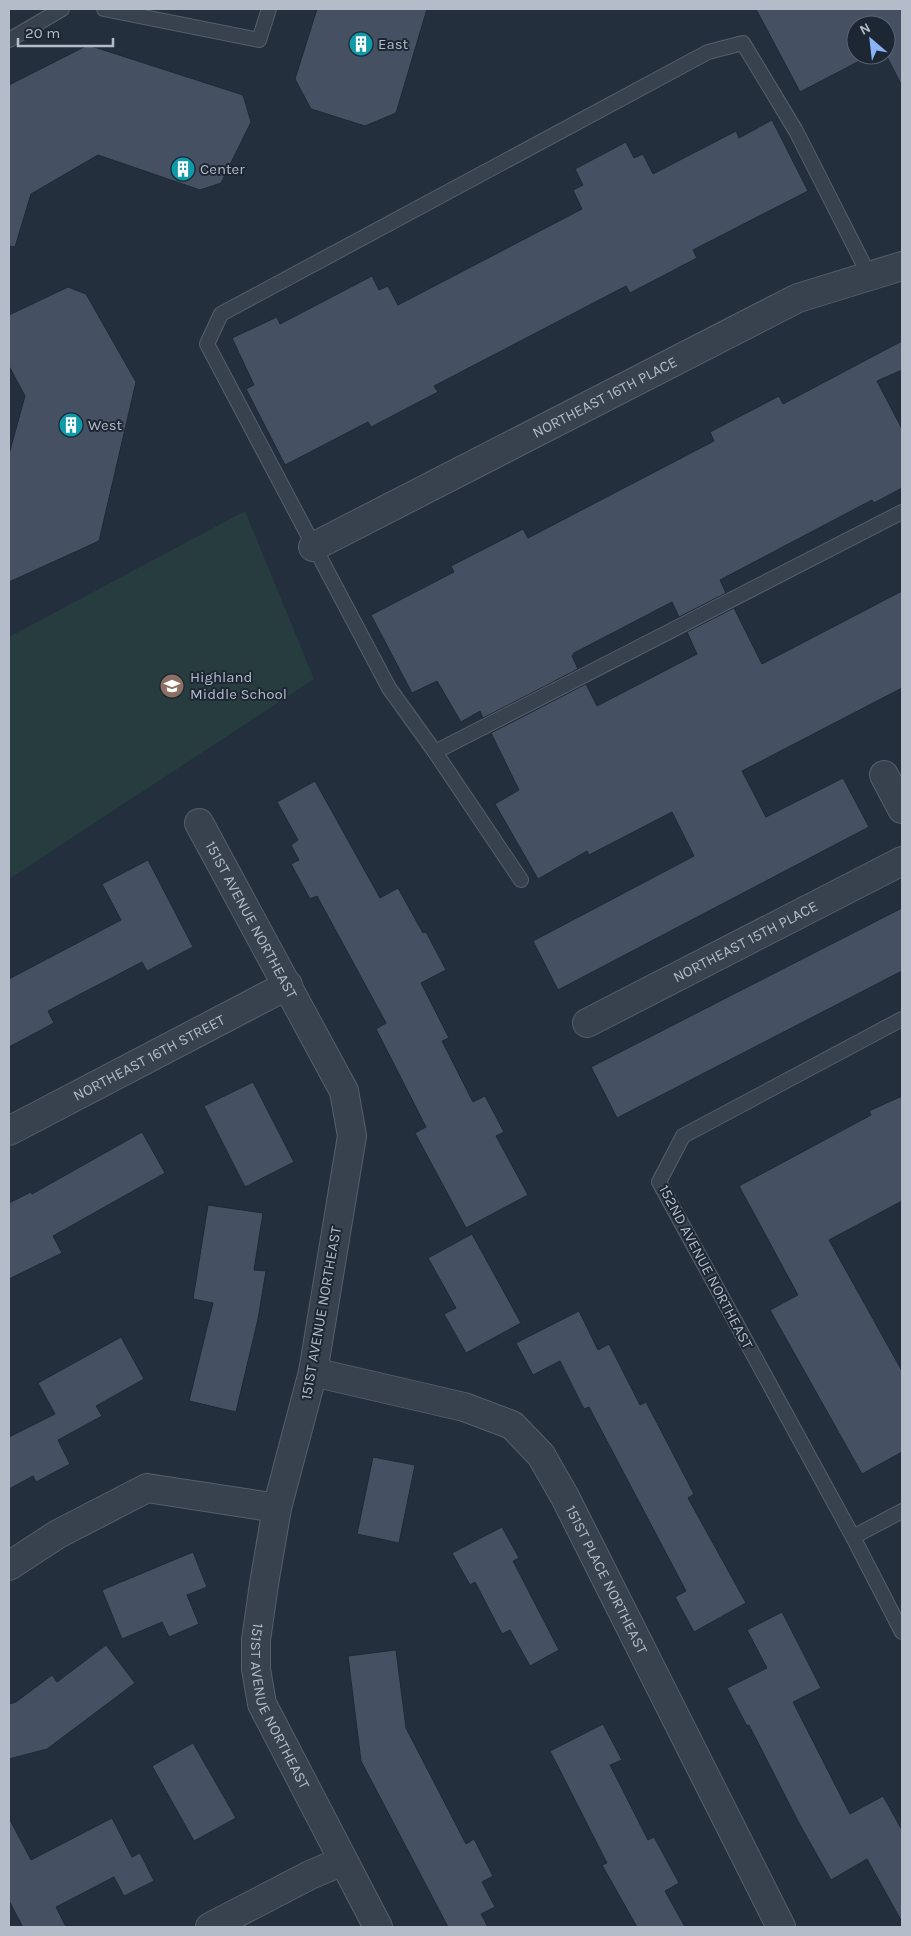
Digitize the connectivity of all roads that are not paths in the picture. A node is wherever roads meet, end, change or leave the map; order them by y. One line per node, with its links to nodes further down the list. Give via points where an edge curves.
1 (62, 9): 4 (lane)
2 (104, 9): 3 (lane, via 259,40)
3 (269, 9)
4 (9, 40)
5 (902, 266): 6 (street, NORTHEAST 16TH PLACE)
6 (869, 275): 8 (street, NORTHEAST 16TH PLACE, via 798,298); 8 (lane, via 796,131 743,43 708,52 221,314 207,344)
7 (902, 512): 9 (lane)
8 (313, 547): 9 (lane, via 389,688)
9 (435, 752): 14 (lane)
10 (884, 775): 11 (street)
11 (902, 809)
12 (199, 823): 15 (street, 151ST AVENUE NORTHEAST)
13 (902, 861): 17 (street, NORTHEAST 15TH PLACE)
14 (521, 880)
15 (288, 985): 18 (street, NORTHEAST 16TH STREET); 19 (street, 151ST AVENUE NORTHEAST, via 344,1091 352,1136)
16 (902, 1019): 22 (lane, 152ND AVENUE NORTHEAST, via 683,1136 659,1182)
17 (588, 1023)
18 (9, 1131)
19 (313, 1372): 20 (street, 151ST AVENUE NORTHEAST); 28 (street, 151ST PLACE NORTHEAST, via 464,1407 512,1425 541,1455 566,1497)
20 (277, 1508): 23 (street, via 147,1488 58,1534); 25 (street, 151ST AVENUE NORTHEAST, via 256,1640 260,1695)
21 (902, 1511): 22 (lane)
22 (853, 1537): 24 (lane, 152ND AVENUE NORTHEAST)
23 (9, 1566)
24 (902, 1632)
25 (343, 1861): 26 (street); 27 (street, 151ST AVENUE NORTHEAST)
26 (210, 1927)
27 (378, 1927)
28 (781, 1927)

